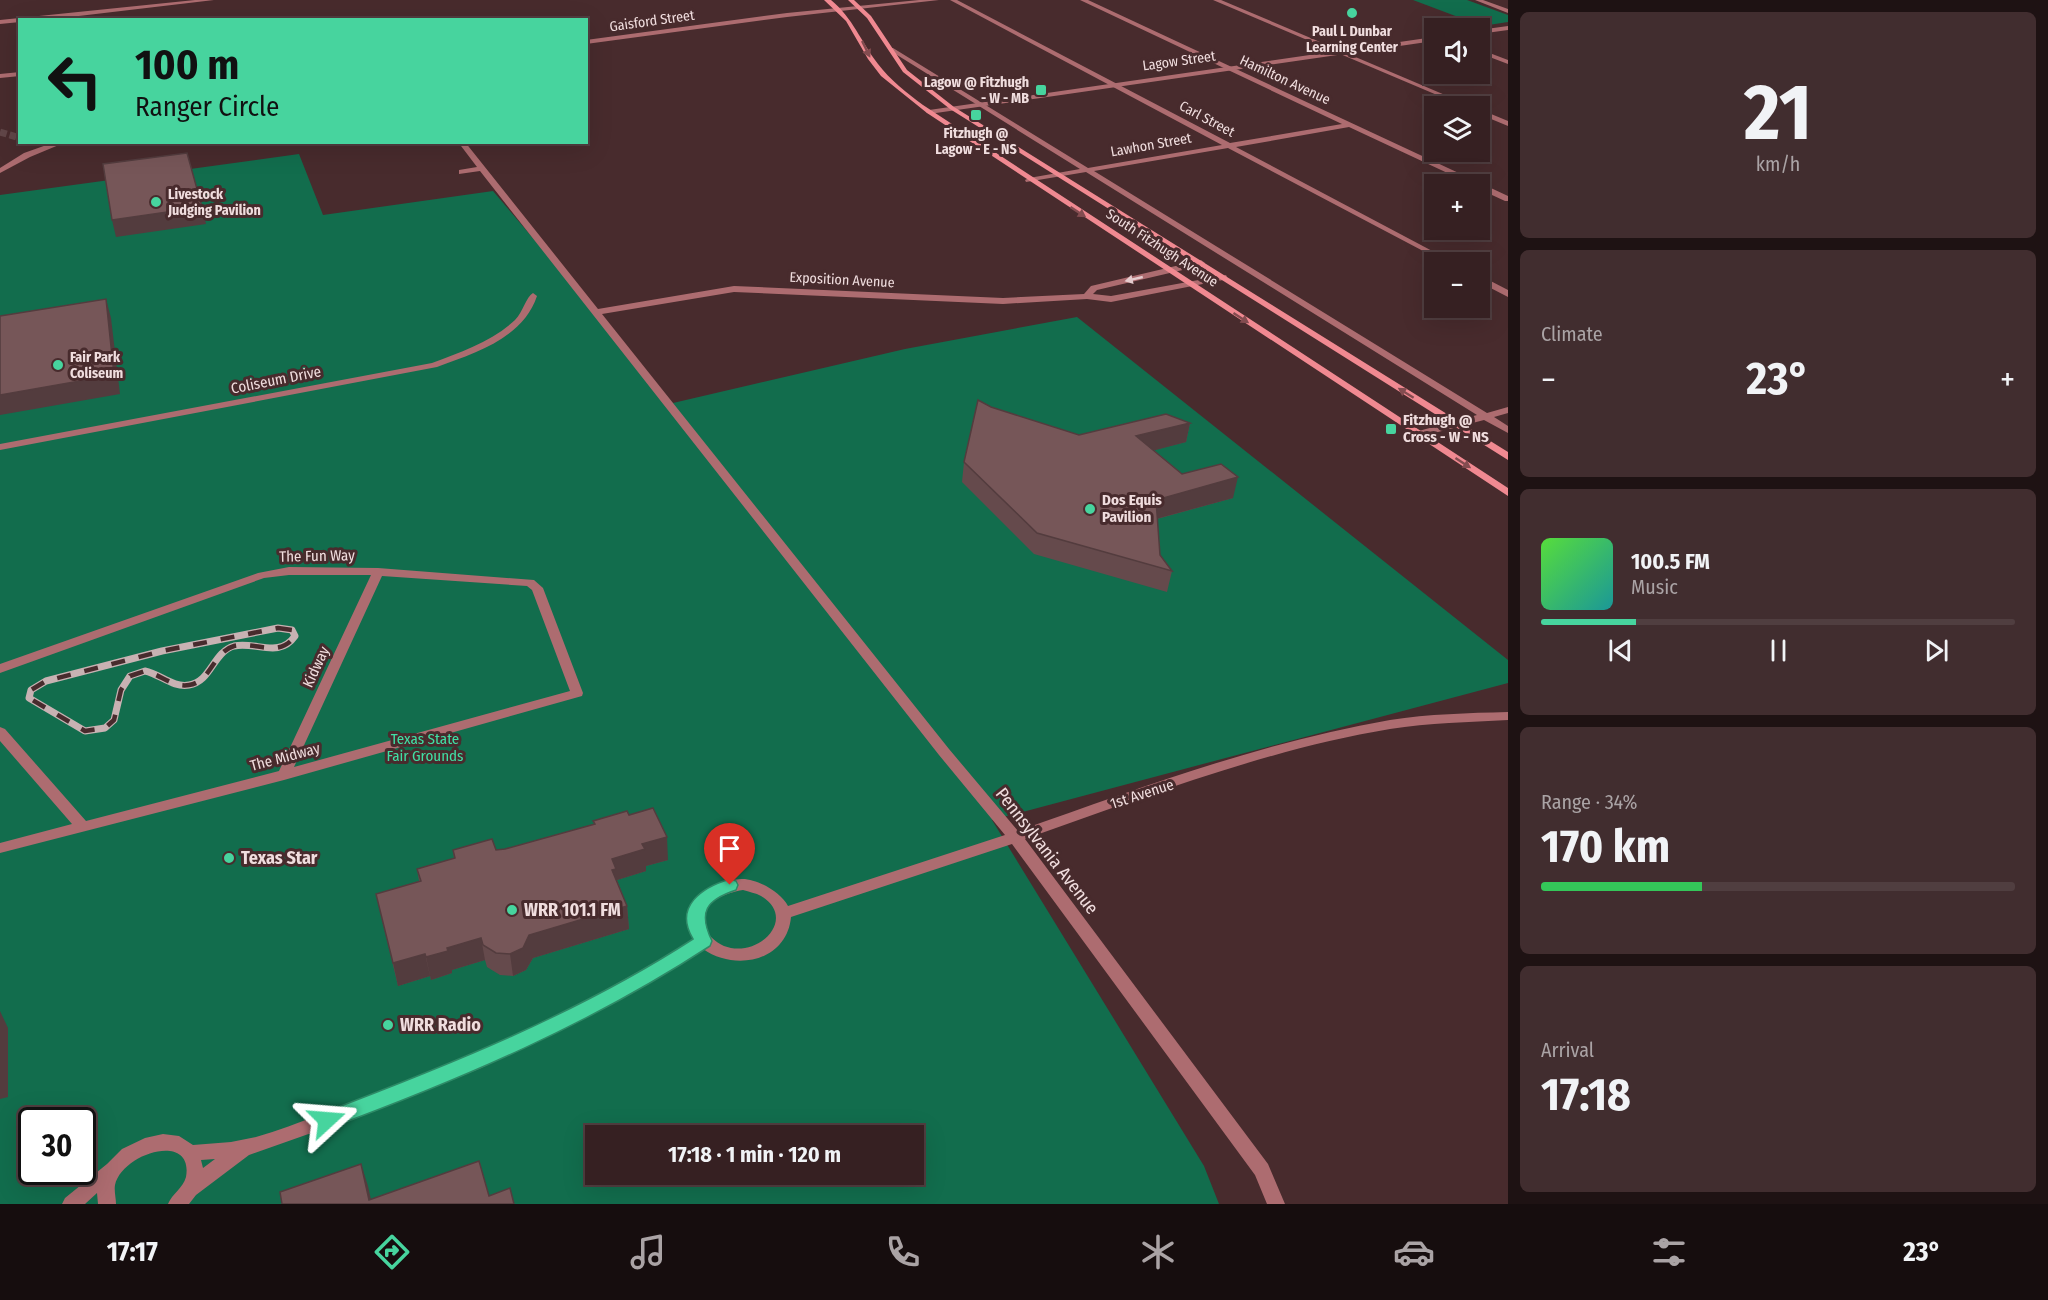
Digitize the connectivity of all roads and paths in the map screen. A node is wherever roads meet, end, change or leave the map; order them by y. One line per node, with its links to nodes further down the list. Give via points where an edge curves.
1 (211, 0): 12 (street)
2 (827, 0): 10 (main road, South Fitzhugh Avenue)
3 (851, 0): 9 (main road, South Fitzhugh Avenue)
4 (936, 0): 9 (street, Gaisford Street)
5 (953, 0): 26 (street, Carl Street)
6 (1083, 0): 23 (street, Hamilton Avenue)
7 (1216, 0): 20 (street)
8 (1478, 0): 11 (street)
9 (861, 9): 10 (street, Gaisford Street); 19 (main road, South Fitzhugh Avenue)
10 (840, 10): 18 (street, Gaisford Street); 30 (main road, South Fitzhugh Avenue, one-way to 30, via 882,73)
11 (1508, 11)
12 (41, 18)
13 (18, 20): 14 (street)
14 (0, 22)
15 (1508, 28): 16 (street)
16 (1490, 30)
17 (1424, 40): 20 (street, Lagow Street)
18 (588, 42)
19 (891, 49): 28 (street, South Fitzhugh Avenue); 29 (main road, South Fitzhugh Avenue, via 904,71)
20 (1339, 52): 23 (street, Lagow Street); 27 (street)
21 (1490, 55): 22 (street)
22 (1508, 62)
23 (1228, 68): 26 (street, Lagow Street); 33 (street, Hamilton Avenue)
24 (18, 74): 25 (street)
25 (0, 76)
26 (1112, 84): 28 (street, Lagow Street); 37 (street, Carl Street)
27 (1444, 96)
28 (981, 103): 29 (street, Lagow Street); 40 (street, South Fitzhugh Avenue)
29 (952, 108): 30 (street, Lagow Street); 43 (main road, South Fitzhugh Avenue)
30 (929, 112): 45 (main road, South Fitzhugh Avenue)
31 (1490, 116): 32 (street)
32 (1508, 124)
33 (1349, 125): 37 (street, Lawhon Street); 44 (street, Hamilton Avenue)
34 (37, 144): 38 (street)
35 (57, 144): 38 (street)
36 (463, 144): 39 (street, Pennsylvania Avenue)
37 (1229, 146): 40 (street, Lawhon Street); 48 (street, Carl Street)
38 (46, 148): 41 (street)
39 (482, 169): 42 (street); 57 (street, Pennsylvania Avenue)
40 (1087, 170): 43 (street, Lawhon Street); 59 (street, South Fitzhugh Avenue)
41 (0, 171)
42 (462, 172)
43 (1060, 174): 45 (street, Lawhon Street); 49 (main road, South Fitzhugh Avenue)
44 (1454, 174)
45 (1029, 180): 50 (main road, South Fitzhugh Avenue, one-way to 50)
46 (1490, 191): 47 (street, Hamilton Avenue)
47 (1508, 199)
48 (1430, 252)
49 (1202, 263): 50 (street, Exposition Avenue); 51 (main road, South Fitzhugh Avenue)
50 (1168, 271): 52 (main road, South Fitzhugh Avenue); 56 (street, Exposition Avenue, one-way to 56, via 1094,288)
51 (1223, 277): 52 (street, Exposition Avenue); 60 (main road, South Fitzhugh Avenue, one-way to 51)
52 (1189, 284): 56 (street, Exposition Avenue, via 1111,299); 62 (main road, South Fitzhugh Avenue, one-way to 62)
53 (1490, 284): 54 (street)
54 (1508, 294)
55 (533, 296): 63 (street, Coliseum Drive, via 531,308 510,329 472,351 434,365)
56 (1087, 296): 57 (street, Exposition Avenue, via 1003,301 734,290)
57 (598, 312): 73 (street, Pennsylvania Avenue, via 950,760)
58 (1508, 410): 59 (street)
59 (1485, 416): 60 (street); 61 (street, South Fitzhugh Avenue)
60 (1455, 424): 62 (street); 64 (main road, South Fitzhugh Avenue)
61 (1508, 430)
62 (1419, 434): 65 (main road, South Fitzhugh Avenue, one-way to 65)
63 (0, 447)
64 (1508, 457)
65 (1508, 493)
66 (378, 573): 67 (street, The Fun Way, via 262,575); 68 (street, The Fun Way, via 530,583 537,588); 71 (street, Kidway)
67 (0, 669)
68 (577, 693): 71 (street, The Midway)
69 (1508, 716): 73 (street, 1st Avenue, via 1444,717 1331,737 1229,765)
70 (0, 732): 72 (street)
71 (284, 775): 72 (street, The Midway)
72 (82, 827): 74 (street, The Midway)
73 (1015, 837): 75 (street, 1st Avenue); 84 (street, Pennsylvania Avenue, via 1262,1170)
74 (0, 848)
75 (784, 913): 76 (street, via 780,936 758,952 728,954); 76 (street, via 779,902 758,887 744,884 716,890 705,897 695,918)
76 (704, 941): 77 (street, via 582,1012 451,1072 368,1106)
77 (244, 1148): 78 (street); 80 (street)
78 (190, 1153): 79 (street, via 181,1145 154,1142 125,1156); 80 (street, via 195,1177)
79 (114, 1168): 81 (street); 82 (street, via 104,1196)
80 (190, 1189): 83 (street)
81 (71, 1204)
82 (107, 1204)
83 (177, 1204)
84 (1276, 1204)

